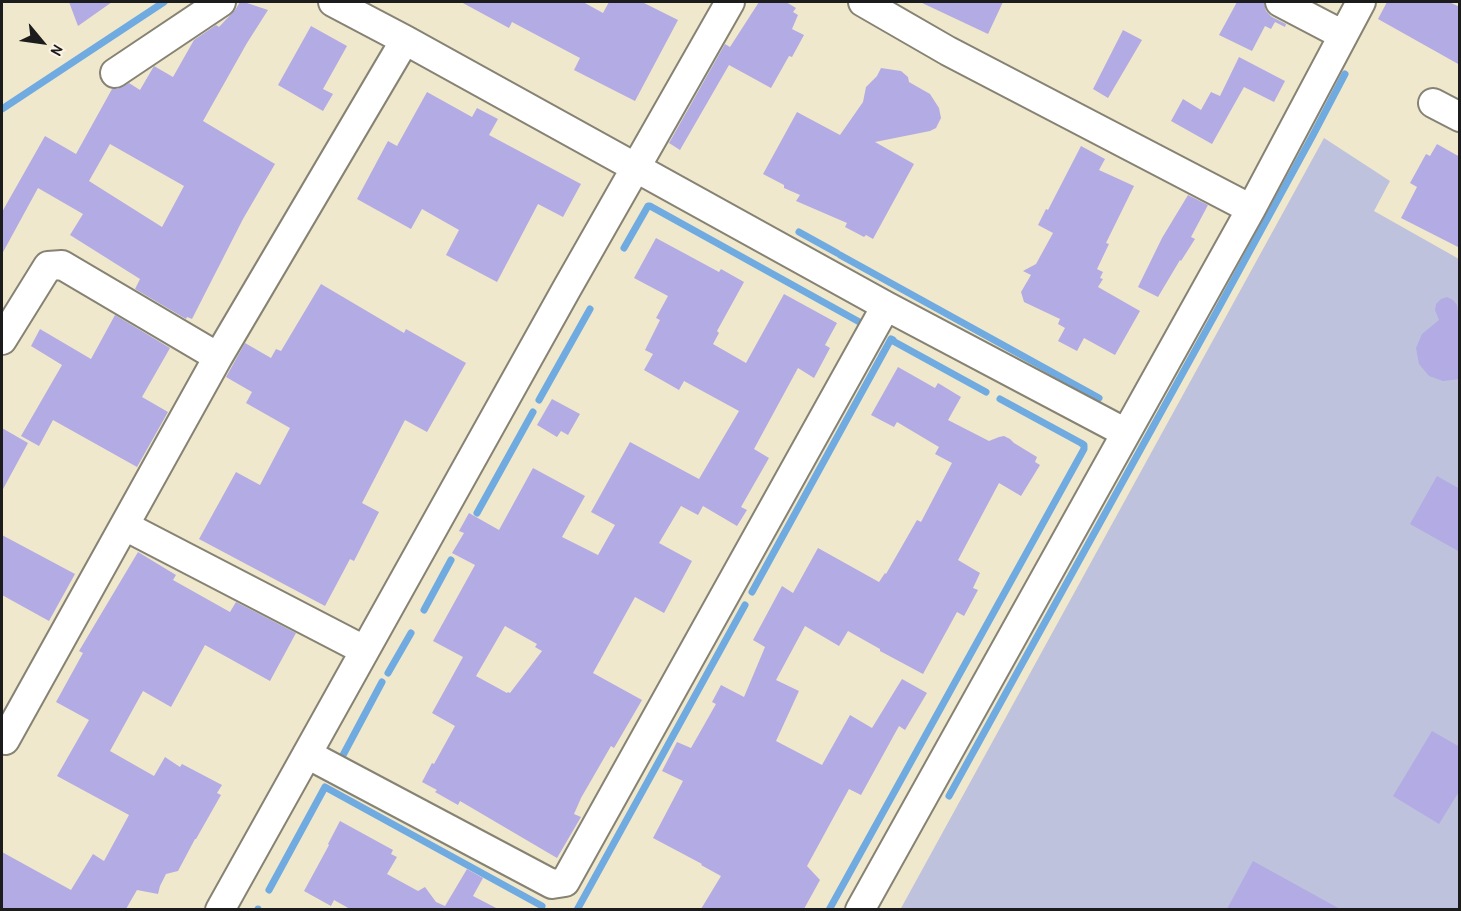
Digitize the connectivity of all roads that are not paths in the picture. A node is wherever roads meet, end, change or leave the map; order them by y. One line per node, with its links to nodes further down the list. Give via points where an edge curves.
1 (221, 2): 9 (street)
2 (333, 2): 8 (street)
3 (730, 2): 12 (street)
4 (862, 2): 13 (street)
5 (1280, 2): 7 (street)
6 (1361, 2): 7 (street)
7 (1343, 35): 13 (street)
8 (405, 39): 12 (street); 16 (street)
9 (115, 73)
10 (1433, 103): 11 (street)
11 (1460, 117)
12 (636, 168): 14 (street); 19 (street)
13 (1251, 209): 17 (street)
14 (886, 306): 17 (street); 21 (street, via 565,882 552,884)
15 (2, 340): 16 (street, via 48,266 62,265)
16 (218, 357): 18 (street)
17 (1126, 434): 23 (street)
18 (125, 526): 19 (street); 20 (street)
19 (364, 650): 21 (street)
20 (5, 740)
21 (307, 754): 22 (street)
22 (220, 909)
23 (860, 909)

